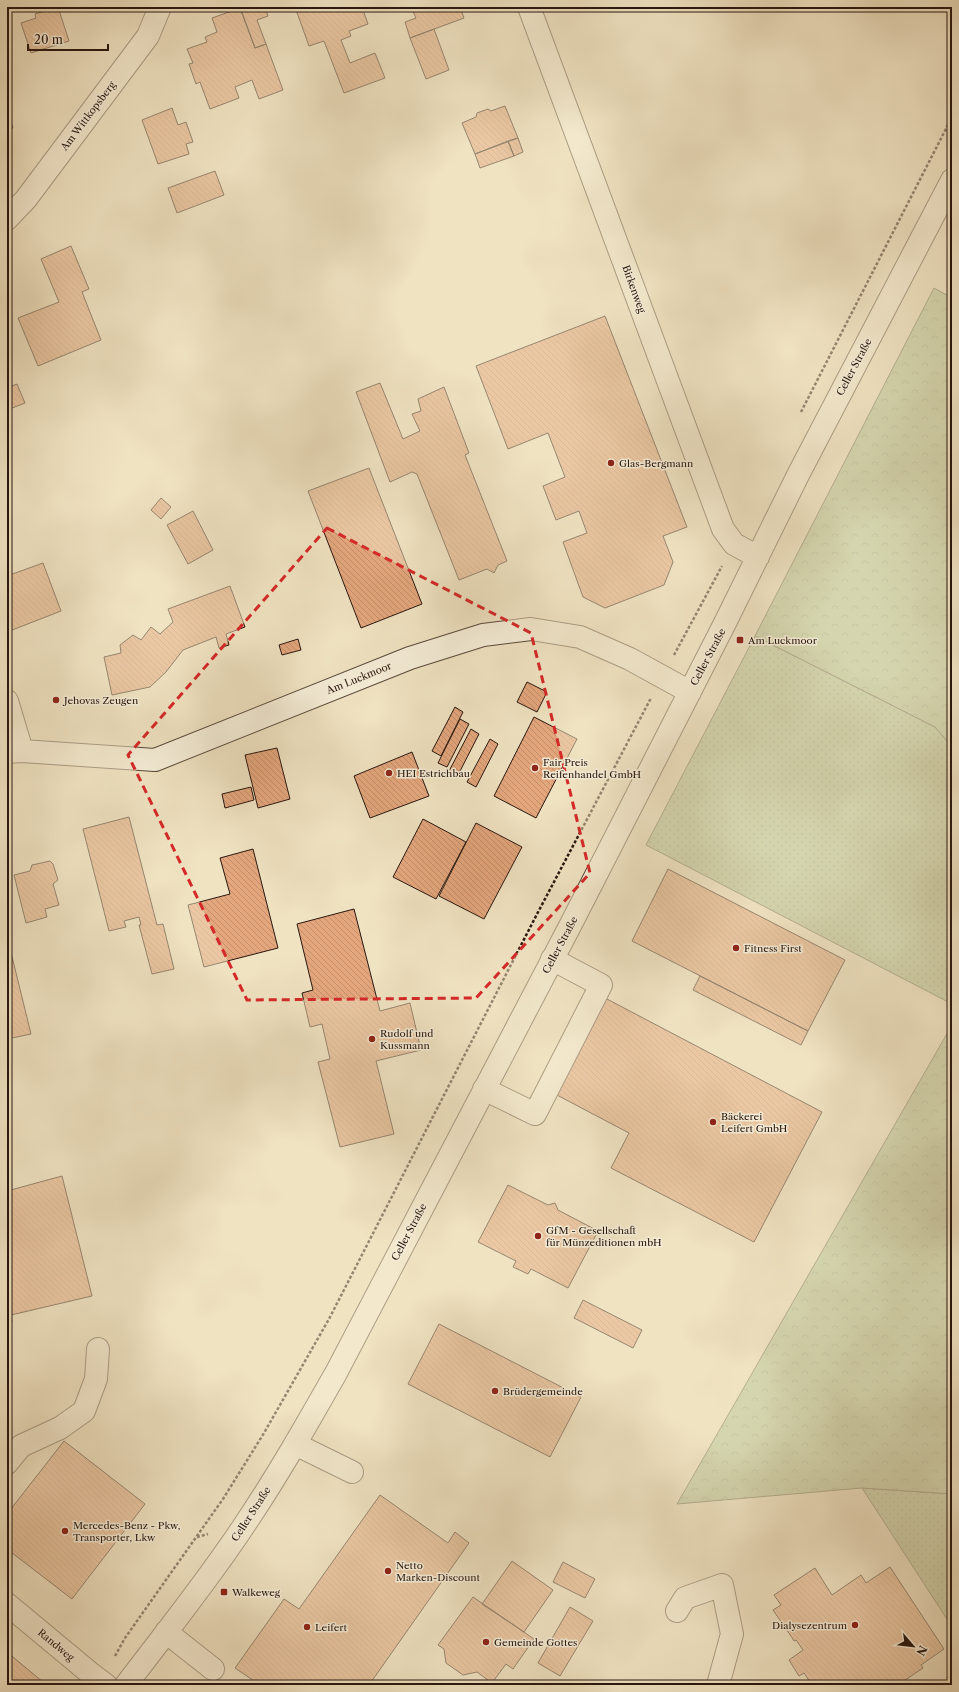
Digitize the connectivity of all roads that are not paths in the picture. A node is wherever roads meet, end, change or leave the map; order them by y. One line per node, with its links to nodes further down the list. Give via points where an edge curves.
1 (160, 7): 4 (street, Am Wittkopsberg, via 148,36 26,200)
2 (529, 7): 5 (street, Birkenweg, via 728,536)
3 (952, 180): 5 (street, Celler Straße, via 830,411)
4 (7, 219)
5 (758, 557): 6 (street, Celler Straße)
6 (690, 692): 8 (street, Am Luckmoor, via 630,659 580,638 530,629 483,635 410,658 155,760); 9 (street, Celler Straße)
7 (7, 700): 8 (street)
8 (15, 752)
9 (552, 959): 10 (street, Celler Straße); 10 (street, via 601,985 535,1114)
10 (484, 1089): 12 (street, Celler Straße, via 336,1373)
11 (98, 1349): 13 (street, via 96,1379 84,1410 60,1428 21,1446)
12 (295, 1444): 14 (street); 17 (street, Celler Straße, via 245,1524)
13 (7, 1463)
14 (352, 1472)
15 (7, 1604): 19 (street, Randweg)
16 (677, 1611): 21 (street, via 685,1598 722,1585 732,1634)
17 (166, 1632): 18 (street); 20 (street, Celler Straße)
18 (213, 1669)
19 (106, 1685)
20 (126, 1685)
21 (718, 1685)

